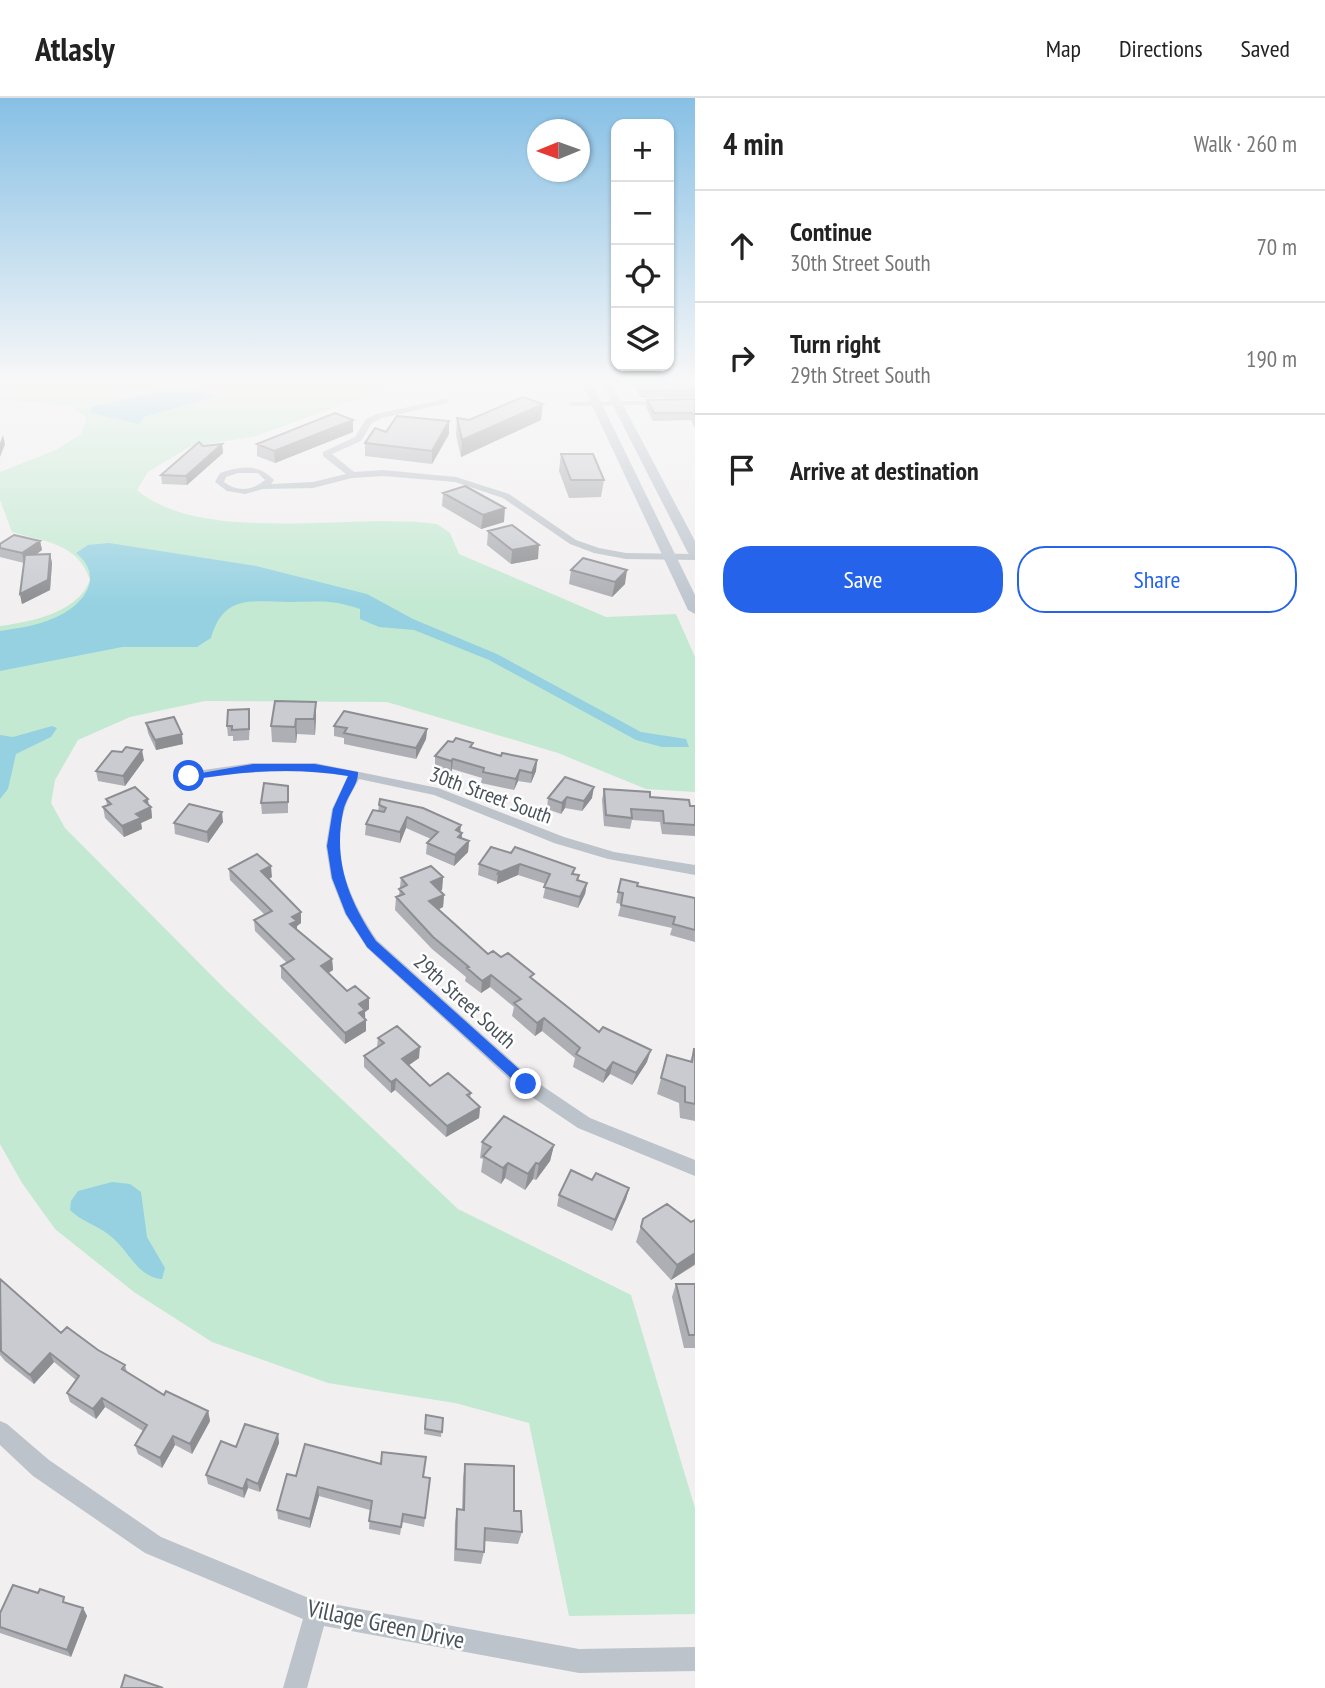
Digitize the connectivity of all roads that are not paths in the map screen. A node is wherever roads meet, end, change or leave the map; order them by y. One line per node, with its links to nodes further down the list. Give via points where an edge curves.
1 (331, 458): 4 (street)
2 (622, 458): 7 (street)
3 (646, 458): 6 (street)
4 (352, 475): 5 (street, via 313,485); 7 (street, via 425,476 481,487 506,496 573,542 626,556)
5 (264, 487): 5 (street, via 232,490 219,482 229,472 253,470 269,477)
6 (695, 555): 7 (street)
7 (669, 558): 8 (street)
8 (695, 610)
9 (355, 774): 10 (street, 30th Street South, via 315,767 253,767); 11 (street, 30th Street South, via 438,792 559,840 613,856); 12 (street, 29th Street South, via 338,809 333,846 347,902 372,944 526,1084 584,1123)
10 (189, 776)
11 (695, 870)
12 (695, 1168)
13 (0, 1431): 14 (street, Village Green Drive, via 41,1468 153,1545)
14 (316, 1613): 15 (street, Village Green Drive, via 579,1661); 16 (street)
15 (695, 1658)
16 (295, 1688)

